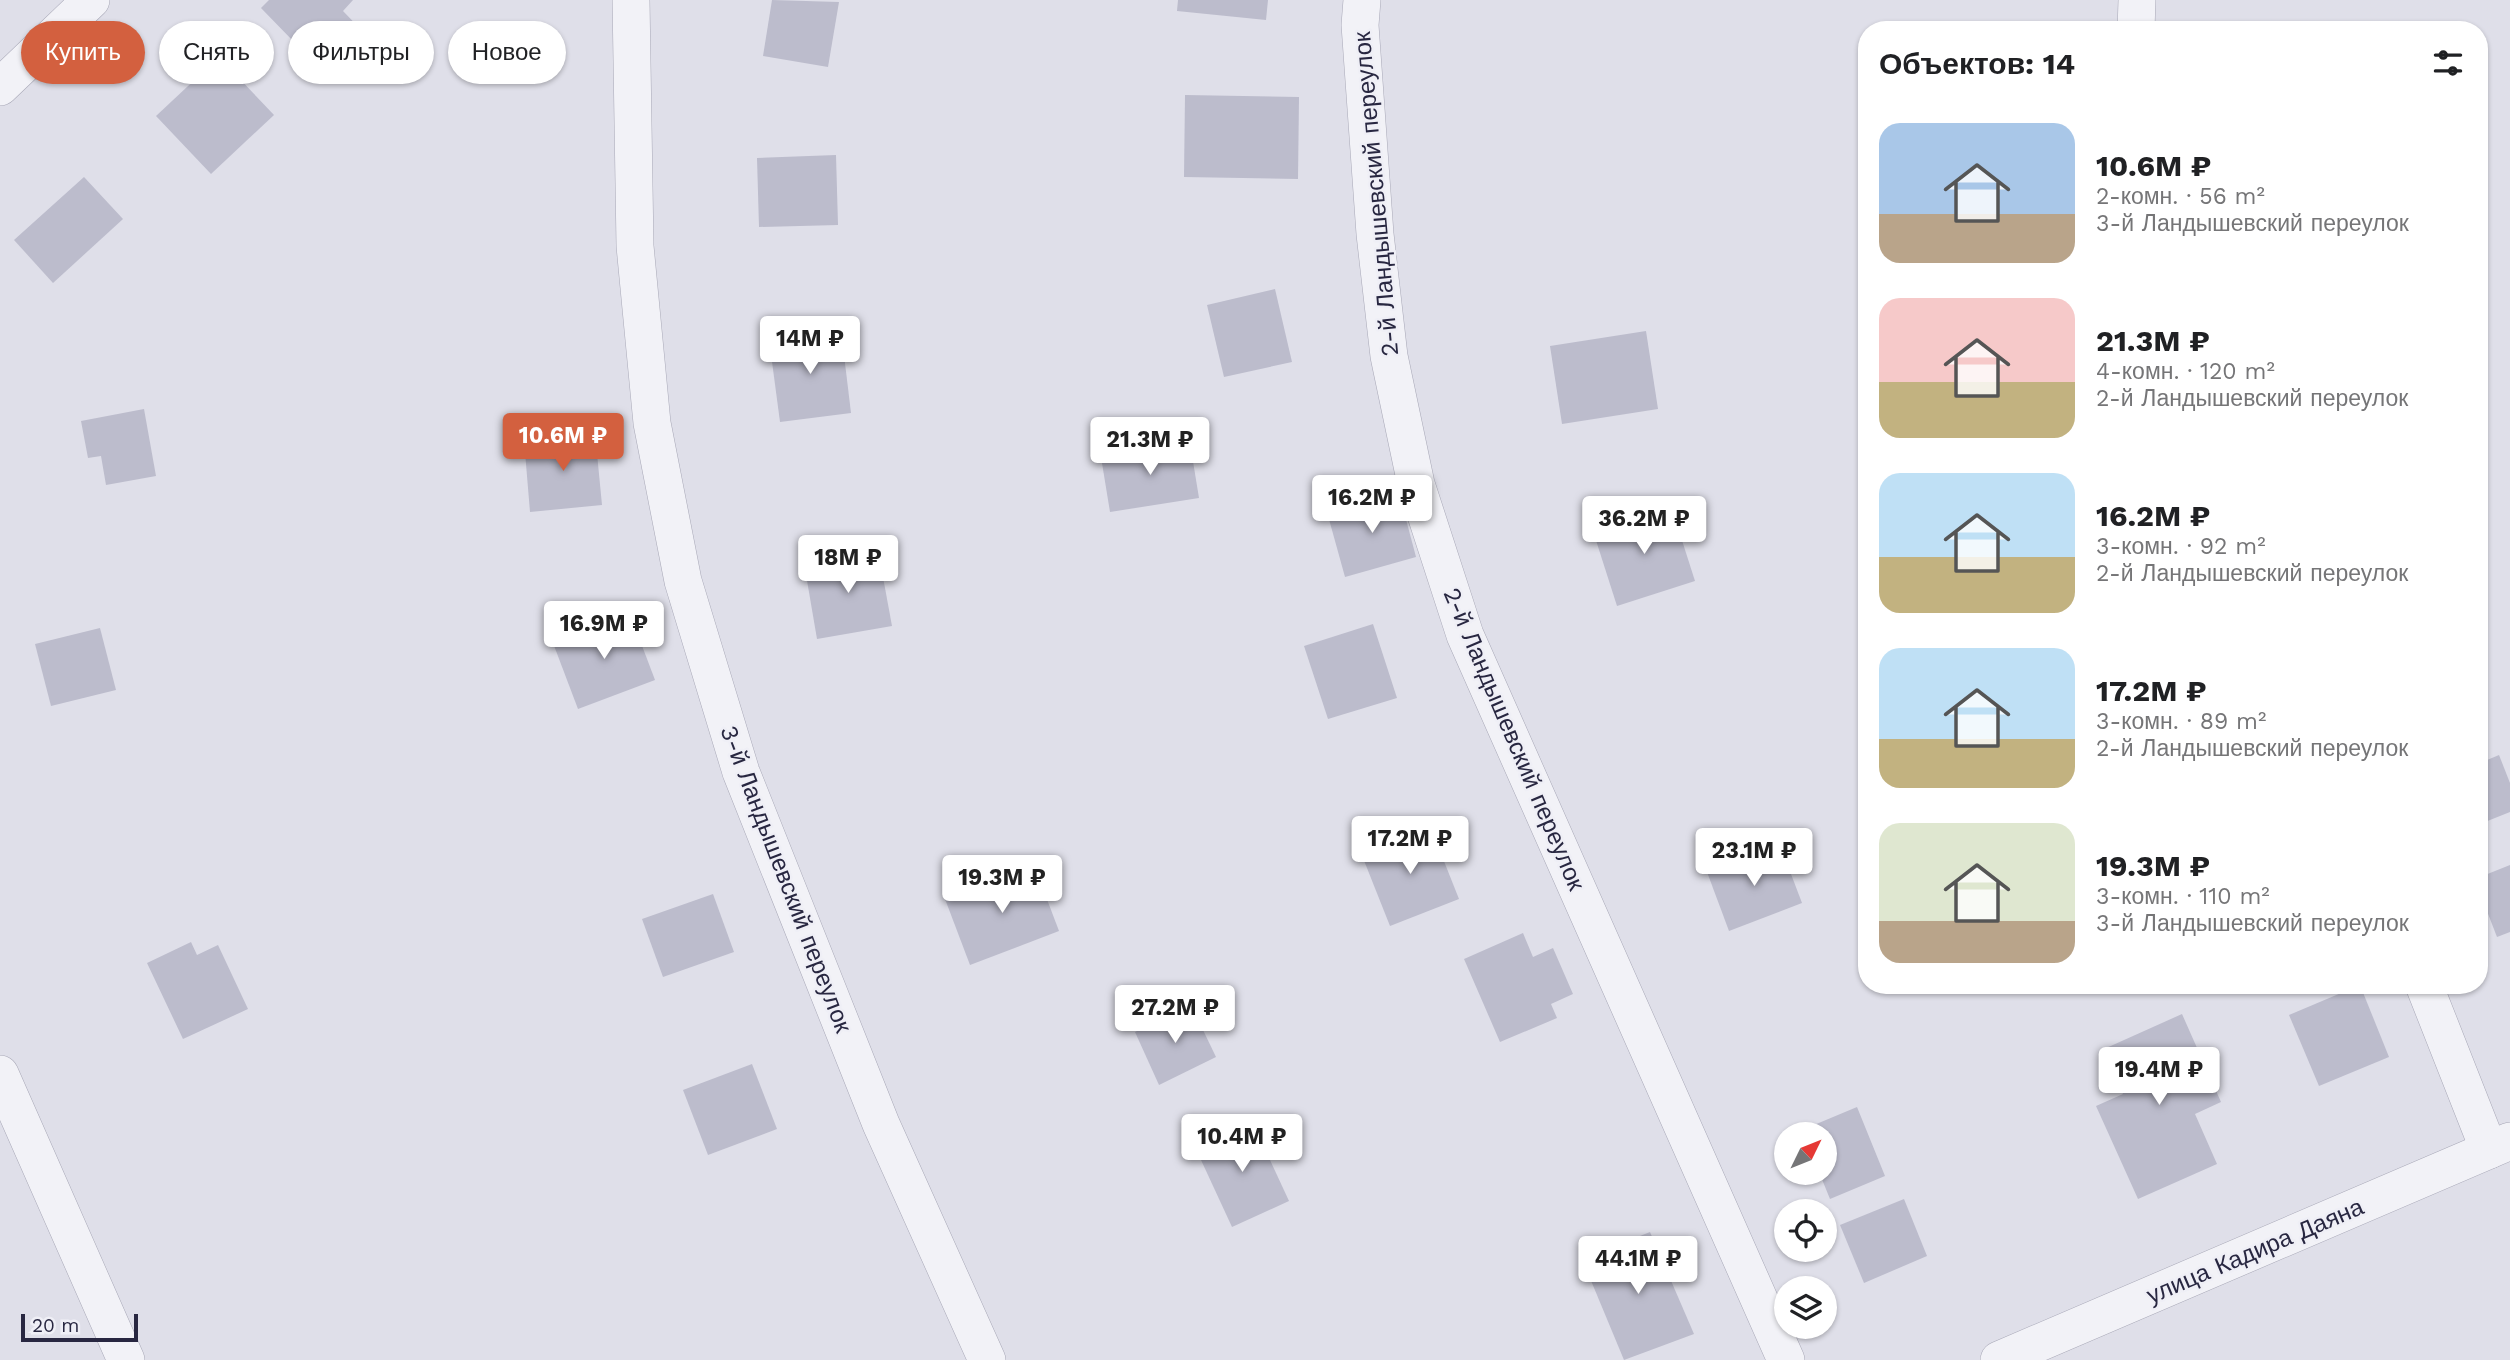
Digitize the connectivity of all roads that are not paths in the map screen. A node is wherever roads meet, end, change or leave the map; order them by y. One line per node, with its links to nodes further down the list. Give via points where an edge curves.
1 (91, 0): 6 (street)
2 (631, 0): 11 (street, 3-й Ландышевский переулок, via 637,260 652,423 683,580 741,772 881,1124)
3 (1362, 0): 12 (street, 2-й Ландышевский переулок, via 1375,234 1390,356 1416,484 1465,635)
4 (2137, 0): 5 (street)
5 (2136, 21)
6 (0, 87)
7 (2428, 994): 9 (street)
8 (0, 1074): 10 (street)
9 (2499, 1146): 13 (street, улица Кадира Даяна)
10 (126, 1360)
11 (988, 1360)
12 (1786, 1360)
13 (1999, 1360)

